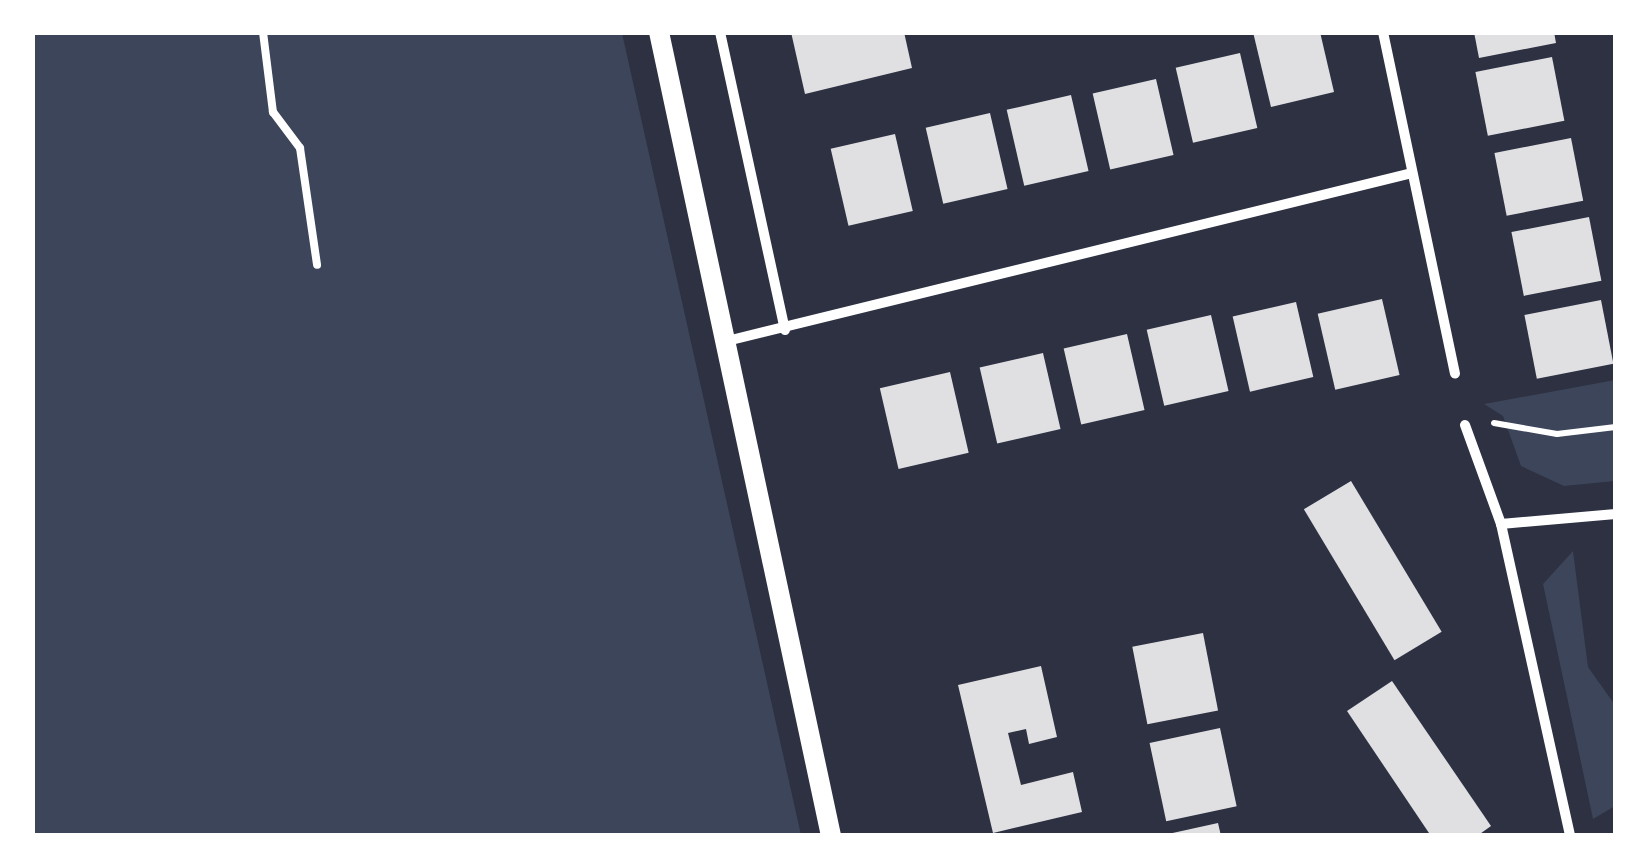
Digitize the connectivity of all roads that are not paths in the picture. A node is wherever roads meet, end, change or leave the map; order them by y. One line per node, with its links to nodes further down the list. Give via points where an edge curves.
1 (263, 32): 6 (lane, via 273,112 300,148)
2 (659, 32): 8 (main road)
3 (720, 32): 7 (street)
4 (1383, 32): 5 (street)
5 (1412, 173): 7 (street); 9 (street)
6 (317, 265)
7 (785, 330): 8 (street)
8 (723, 342): 13 (main road)
9 (1455, 373)
10 (1465, 425): 12 (street)
11 (1616, 514): 12 (street)
12 (1501, 524): 14 (street)
13 (831, 836)
14 (1570, 836)

